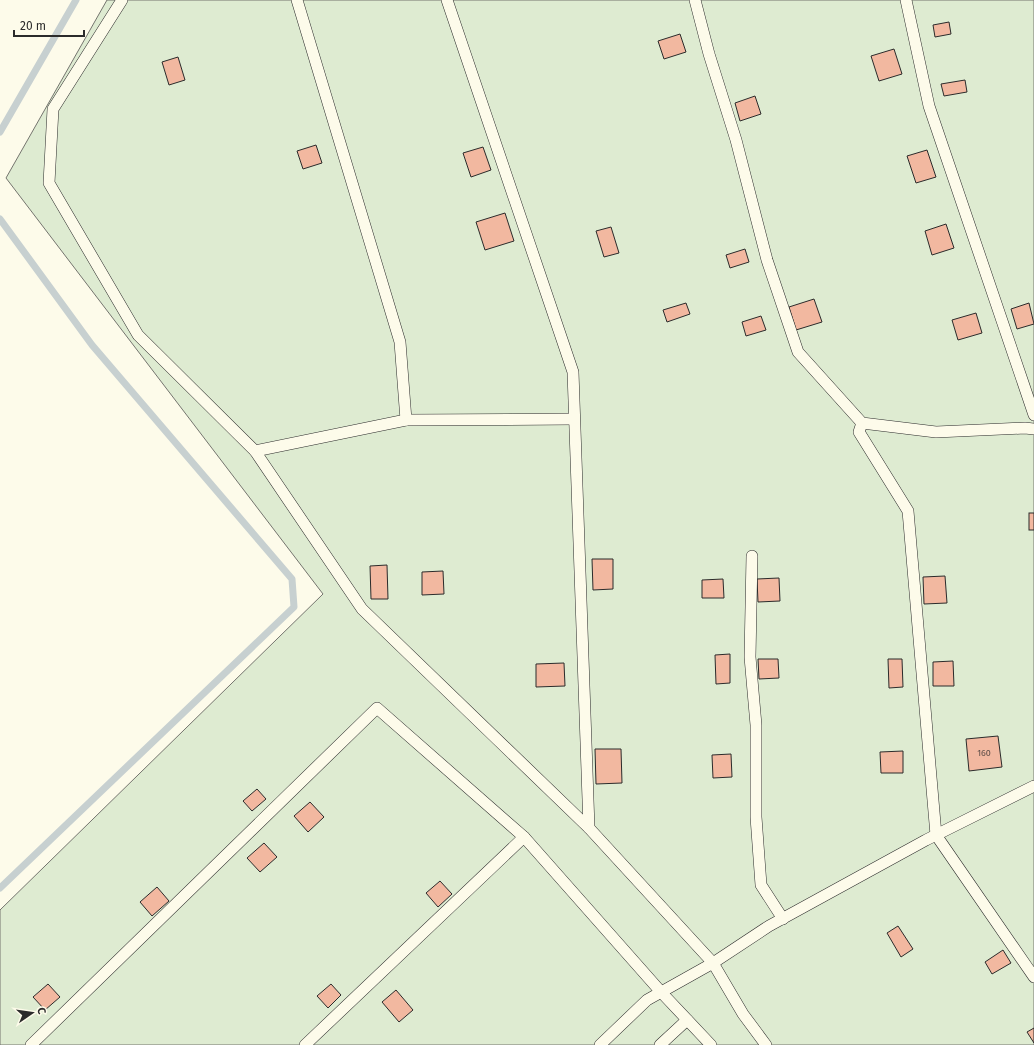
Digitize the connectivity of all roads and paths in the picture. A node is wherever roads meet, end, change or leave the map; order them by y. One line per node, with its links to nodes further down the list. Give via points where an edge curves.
1 (122, 0): 11 (lane, via 53,109 49,183 138,335)
2 (297, 0): 8 (lane, via 400,342)
3 (447, 0): 7 (lane, via 572,372)
4 (695, 0): 9 (lane, via 736,140 767,260 798,352)
5 (906, 0): 6 (lane, via 929,106)
6 (1034, 415)
7 (574, 419): 8 (lane); 14 (lane)
8 (406, 420): 11 (lane)
9 (862, 423): 10 (lane, via 936,432); 15 (lane, via 859,432 908,511)
10 (1034, 429)
11 (255, 451): 14 (lane, via 362,609)
12 (752, 556): 17 (lane, via 750,658 756,726 756,816 760,878 761,885)
13 (1034, 786): 15 (lane)
14 (589, 828): 18 (lane)
15 (936, 835): 17 (lane); 19 (lane)
16 (524, 837): 20 (lane); 22 (lane, via 377,708); 23 (lane)
17 (783, 919): 18 (lane)
18 (713, 963): 20 (lane); 27 (lane, via 743,1014)
19 (1034, 977)
20 (661, 992): 21 (lane); 24 (lane, via 647,1000)
21 (687, 1020): 25 (lane); 26 (lane)
22 (31, 1045)
23 (305, 1045)
24 (600, 1045)
25 (660, 1045)
26 (711, 1045)
27 (766, 1045)

